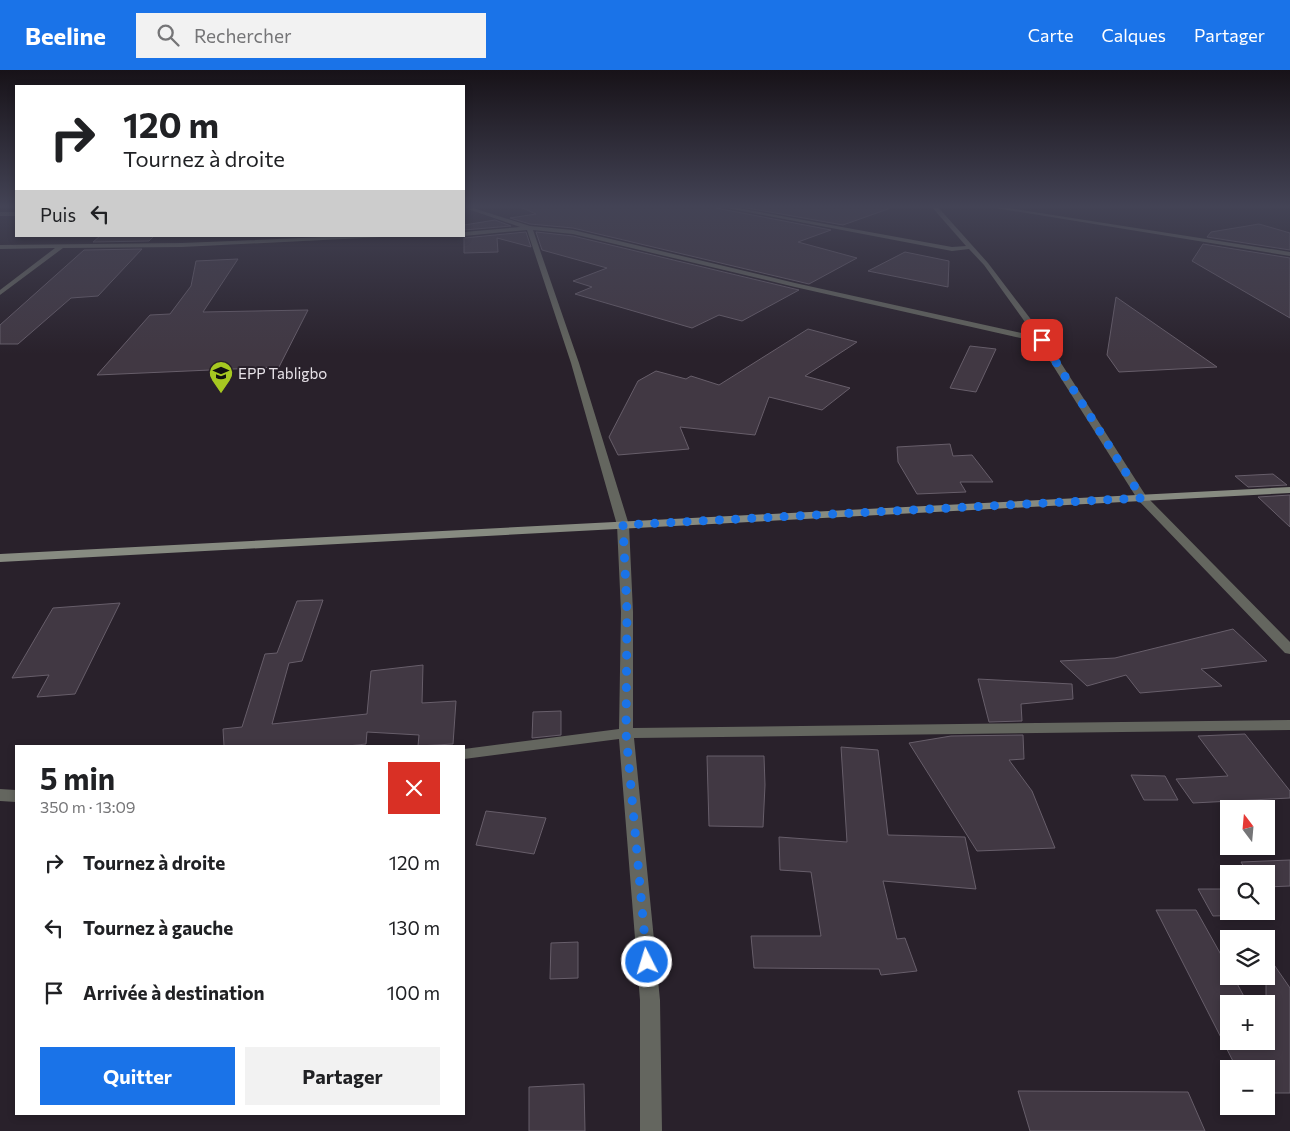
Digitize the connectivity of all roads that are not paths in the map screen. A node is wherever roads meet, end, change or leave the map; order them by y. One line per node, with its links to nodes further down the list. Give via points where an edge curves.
1 (49, 256): 5 (street)
2 (538, 256): 9 (street)
3 (671, 256): 6 (street)
4 (979, 256): 6 (street)
5 (0, 293)
6 (1042, 340): 8 (street)
7 (1290, 490): 8 (main road)
8 (1142, 498): 9 (main road); 11 (street)
9 (623, 525): 10 (main road); 13 (street, via 627,612)
10 (0, 558)
11 (1290, 650)
12 (1290, 725): 13 (street)
13 (626, 733): 14 (street); 17 (street, via 650,1000)
14 (465, 754)
15 (0, 796): 16 (street)
16 (15, 796)
17 (651, 1131)

